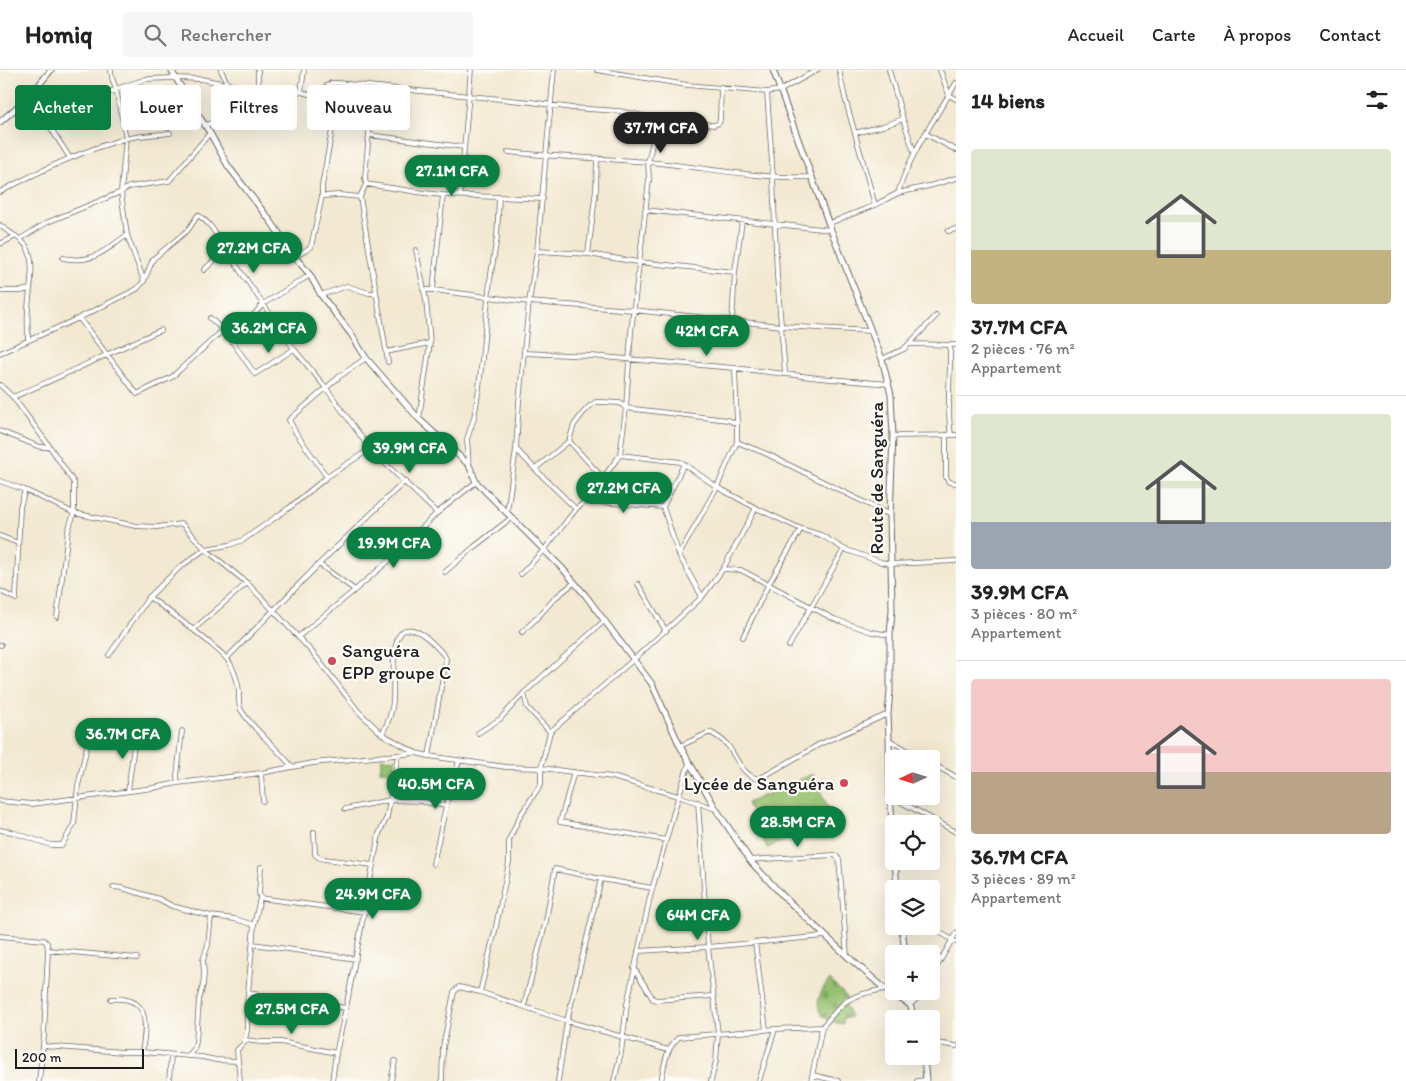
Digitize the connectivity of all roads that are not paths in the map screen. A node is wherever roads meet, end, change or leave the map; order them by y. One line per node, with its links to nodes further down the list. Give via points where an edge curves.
1 (51, 70): 18 (street)
2 (111, 70): 24 (street)
3 (172, 70): 15 (street)
4 (220, 70): 16 (street)
5 (258, 70): 20 (street)
6 (304, 70): 29 (street)
7 (471, 70): 32 (street)
8 (554, 70): 35 (street)
9 (598, 70): 23 (street, via 686,85)
10 (773, 70): 26 (street, Route de Sanguéra)
11 (817, 70): 26 (street)
12 (839, 70): 47 (street)
13 (889, 70): 38 (street)
14 (940, 70): 33 (street)
15 (176, 78): 16 (street); 24 (street, via 146,79); 41 (street)
16 (227, 83): 19 (street)
17 (956, 83): 33 (street)
18 (39, 85)
19 (235, 85)
20 (258, 85)
21 (328, 85): 22 (street)
22 (352, 85)
23 (721, 87): 30 (street); 37 (street, via 717,125)
24 (116, 89): 27 (street); 50 (street)
25 (410, 90): 32 (street)
26 (781, 90): 30 (street); 60 (street, Route de Sanguéra)
27 (111, 92)
28 (297, 92): 29 (street)
29 (301, 92): 31 (street)
30 (767, 92): 59 (street)
31 (307, 94)
32 (469, 96): 35 (street); 51 (street)
33 (949, 96): 34 (street); 48 (street)
34 (956, 99)
35 (550, 106): 37 (street, via 620,111); 55 (street)
36 (15, 109): 39 (street)
37 (658, 119): 58 (street)
38 (903, 119): 47 (street); 54 (street)
39 (0, 122)
40 (211, 123): 41 (street)
41 (205, 125): 46 (street)
42 (52, 130): 56 (street)
43 (332, 130): 68 (street)
44 (369, 130): 49 (street)
45 (170, 133): 50 (street)
46 (210, 133): 64 (street, via 168,181 129,187); 88 (street, via 228,166)
47 (855, 133): 72 (street)
48 (926, 134): 52 (street); 54 (street)
49 (369, 135): 51 (street); 62 (street)
50 (126, 138): 56 (street); 64 (street)
51 (464, 147): 67 (street)
52 (956, 150)
53 (508, 152): 55 (street)
54 (914, 152): 65 (street)
55 (546, 156): 57 (street); 71 (street)
56 (70, 158): 63 (street)
57 (597, 158): 58 (street); 87 (street)
58 (648, 162): 59 (street); 73 (street)
59 (773, 177): 60 (street); 76 (street)
60 (812, 177): 75 (street, Route de Sanguéra)
61 (956, 178): 65 (street)
62 (366, 184): 66 (street); 69 (street)
63 (0, 192)
64 (121, 192): 81 (street); 82 (street)
65 (898, 193): 72 (street)
66 (443, 194): 67 (street); 97 (street)
67 (460, 195): 70 (street)
68 (322, 196): 69 (street); 88 (street, via 311,247)
69 (360, 197): 99 (street)
70 (499, 197): 71 (street); 101 (street)
71 (542, 199): 86 (street)
72 (875, 205): 75 (street)
73 (645, 210): 74 (street); 90 (street)
74 (742, 221): 76 (street); 92 (street)
75 (830, 223): 78 (street, Route de Sanguéra)
76 (776, 224): 78 (street); 109 (street)
77 (0, 225): 82 (street)
78 (831, 230): 112 (street, Route de Sanguéra)
79 (956, 230): 80 (street)
80 (948, 231)
81 (127, 235): 89 (street, via 96,256 82,260); 94 (street)
82 (18, 237): 83 (street); 95 (street, via 28,248)
83 (0, 244)
84 (226, 249): 91 (street); 94 (street, via 208,222 198,215 188,230 153,259); 103 (street)
85 (416, 250): 96 (street)
86 (537, 251): 87 (street); 102 (street)
87 (588, 254): 90 (street)
88 (295, 257): 93 (street)
89 (63, 258)
90 (638, 262): 92 (street); 104 (street)
91 (204, 270)
92 (735, 272): 108 (street)
93 (310, 275): 100 (street); 103 (street)
94 (144, 282): 106 (street, via 138,289)
95 (30, 289): 98 (street); 114 (street)
96 (423, 290): 97 (street); 115 (street)
97 (433, 290): 101 (street)
98 (0, 291)
99 (376, 293): 100 (street, via 347,286); 120 (street)
100 (321, 295): 124 (street)
101 (488, 297): 102 (street); 147 (street, via 479,388 467,439)
102 (529, 302): 104 (street); 121 (street)
103 (263, 304): 113 (street, via 251,318); 119 (street)
104 (633, 310): 108 (street); 126 (street)
105 (936, 316): 116 (street)
106 (79, 318): 114 (street); 123 (street)
107 (210, 318): 111 (street)
108 (732, 321): 109 (street)
109 (781, 326): 112 (street); 129 (street)
110 (160, 330): 123 (street)
111 (223, 330): 113 (street); 123 (street, via 172,377 137,394)
112 (871, 331): 125 (street, Route de Sanguéra)
113 (227, 334): 119 (street, via 255,374)
114 (28, 340): 122 (street)
115 (430, 343): 120 (street); 135 (street)
116 (909, 344): 118 (street); 125 (street)
117 (956, 344): 118 (street)
118 (950, 345): 138 (street, via 948,399)
119 (294, 349): 132 (street)
120 (386, 352): 127 (street)
121 (524, 352): 126 (street); 144 (street)
122 (0, 353)
123 (106, 354): 133 (street)
124 (366, 358): 132 (street); 135 (street)
125 (882, 359): 130 (street, Route de Sanguéra)
126 (630, 360): 128 (street); 134 (street)
127 (388, 362)
128 (735, 368): 129 (street); 136 (street)
129 (784, 373): 130 (street)
130 (889, 384): 139 (street, Route de Sanguéra)
131 (0, 385): 133 (street)
132 (326, 388): 143 (street); 149 (street, via 289,420)
133 (13, 397): 142 (street)
134 (626, 408): 136 (street, via 728,420); 140 (street, via 620,403 596,402 582,413); 145 (street)
135 (419, 419): 147 (street)
136 (737, 424): 141 (street)
137 (0, 431): 142 (street, via 40,447)
138 (951, 435): 139 (street); 154 (street, via 946,477 949,482)
139 (893, 436): 164 (street, Route de Sanguéra)
140 (569, 441): 148 (street); 150 (street)
141 (737, 442): 155 (street); 164 (street)
142 (50, 447): 161 (street, via 74,483)
143 (370, 449): 149 (street); 152 (street)
144 (516, 449): 148 (street); 163 (street)
145 (620, 455): 146 (street); 150 (street)
146 (684, 464): 155 (street); 158 (street)
147 (469, 465): 153 (street)
148 (536, 469): 160 (street)
149 (327, 477): 169 (street, via 242,540)
150 (603, 478): 157 (street)
151 (0, 481): 156 (street)
152 (405, 482): 162 (street); 174 (street)
153 (476, 482): 162 (street); 163 (street)
154 (956, 483)
155 (717, 487): 159 (street); 172 (street)
156 (25, 490): 161 (street); 168 (street, via 20,508)
157 (586, 501): 158 (street); 160 (street)
158 (663, 507): 172 (street)
159 (756, 508): 166 (street); 176 (street)
160 (576, 510): 170 (street)
161 (74, 513): 169 (street, via 136,526 182,524); 189 (street, via 68,531)
162 (437, 513): 183 (street)
163 (507, 513): 165 (street)
164 (890, 515): 175 (street, Route de Sanguéra)
165 (511, 518): 170 (street); 177 (street)
166 (801, 529): 171 (street, via 821,535); 182 (street)
167 (0, 536): 168 (street)
168 (18, 543): 184 (street, via 16,599)
169 (205, 549): 180 (street); 185 (street)
170 (544, 550): 178 (street); 179 (street)
171 (844, 550): 175 (street); 187 (street)
172 (678, 555): 186 (street)
173 (956, 561): 175 (street)
174 (319, 564): 183 (street); 188 (street)
175 (891, 564): 194 (street, Route de Sanguéra)
176 (723, 569): 182 (street, via 741,570); 186 (street)
177 (445, 572)
178 (521, 574)
179 (575, 582): 190 (street); 193 (street)
180 (247, 583): 188 (street); 191 (street)
181 (638, 584): 192 (street)
182 (768, 585): 187 (street); 196 (street)
183 (355, 590): 195 (street)
184 (0, 592)
185 (149, 597): 191 (street); 198 (street)
186 (702, 597): 192 (street)
187 (812, 607): 194 (street, via 834,619); 197 (street)
188 (274, 611): 195 (street); 199 (street)
189 (57, 617)
190 (604, 621): 200 (street); 201 (street)
191 (194, 629): 199 (street)
192 (666, 631): 200 (street)
193 (522, 632)
194 (890, 635): 202 (street, Route de Sanguéra)
195 (298, 637): 206 (street, via 359,712)
196 (744, 638)
197 (789, 646)
198 (109, 655)
199 (227, 658): 216 (street, via 236,677 241,709)
200 (633, 660): 204 (street); 208 (street, via 652,684)
201 (524, 693): 204 (street, via 527,707); 205 (street, via 500,719)
202 (888, 714): 207 (street, Route de Sanguéra); 208 (street, via 820,744 759,779 747,773 724,742 710,732)
203 (182, 730): 222 (street)
204 (550, 732): 217 (street)
205 (478, 733)
206 (382, 734): 211 (street); 213 (street, via 392,711 399,635 403,631 414,630 425,636 446,659)
207 (890, 740): 209 (street, Route de Sanguéra); 210 (street)
208 (680, 746): 215 (street)
209 (890, 750)
210 (907, 750)
211 (416, 753): 212 (street); 213 (street)
212 (398, 754): 216 (street); 226 (street)
213 (429, 756): 214 (street)
214 (459, 761): 217 (street); 231 (street)
215 (689, 763): 224 (street); 232 (street)
216 (292, 767): 220 (street)
217 (541, 768): 219 (street); 266 (street, via 542,784 520,816 509,840 509,862)
218 (940, 768): 221 (street)
219 (574, 772): 224 (street, via 612,777); 238 (street, via 560,822)
220 (262, 773): 222 (street); 228 (street)
221 (956, 777)
222 (178, 783): 223 (street)
223 (128, 791): 225 (street); 225 (street, via 134,730 127,724 108,723 93,729 89,737)
224 (678, 796): 229 (street); 238 (street)
225 (76, 798): 227 (street, via 32,804); 235 (street, via 74,824 62,845 51,845)
226 (390, 800): 231 (street); 233 (street); 241 (street)
227 (0, 801)
228 (262, 801)
229 (698, 802): 232 (street); 257 (street)
230 (907, 805): 236 (street)
231 (446, 806): 240 (street)
232 (716, 809): 239 (street)
233 (345, 810)
234 (956, 825): 236 (street)
235 (0, 830)
236 (955, 831)
237 (314, 832): 241 (street, via 318,857)
238 (666, 840): 245 (street)
239 (749, 860): 253 (street); 260 (street, via 835,855 839,859)
240 (433, 864)
241 (373, 865): 247 (street)
242 (261, 867): 246 (street)
243 (601, 879): 245 (street); 274 (street, via 555,869 546,921); 277 (street)
244 (113, 887): 248 (street)
245 (652, 888): 259 (street)
246 (260, 898): 247 (street); 249 (street)
247 (365, 912): 262 (street)
248 (211, 916): 249 (street); 291 (street, via 203,960 203,985 198,1000 196,1042)
249 (254, 925): 256 (street)
250 (940, 932): 254 (street)
251 (956, 932): 254 (street)
252 (0, 936): 258 (street, via 44,940)
253 (826, 936): 255 (street); 260 (street)
254 (954, 940): 263 (street)
255 (755, 942): 257 (street); 280 (street)
256 (253, 944): 262 (street); 267 (street)
257 (708, 946): 259 (street); 268 (street)
258 (48, 950): 261 (street); 285 (street)
259 (638, 951): 264 (street)
260 (847, 956): 265 (street)
261 (137, 958)
262 (356, 958): 275 (street)
263 (940, 963)
264 (634, 968): 268 (street, via 653,999); 282 (street)
265 (885, 989): 278 (street, via 853,998)
266 (480, 992): 274 (street); 302 (street, via 459,987 454,992 443,1045)
267 (248, 993): 275 (street); 283 (street)
268 (713, 996): 281 (street)
269 (111, 999): 288 (street, via 129,999 142,1010 145,1027)
270 (902, 1000): 273 (street)
271 (910, 1000): 273 (street)
272 (916, 1000): 273 (street)
273 (910, 1005): 276 (street)
274 (524, 1006): 277 (street)
275 (346, 1008): 289 (street)
276 (912, 1010)
277 (567, 1021): 282 (street); 303 (street)
278 (822, 1027): 279 (street); 295 (street)
279 (775, 1029): 280 (street); 307 (street)
280 (766, 1030): 281 (street)
281 (718, 1034): 287 (street, via 679,1037); 306 (street)
282 (624, 1037): 287 (street); 304 (street)
283 (245, 1040): 289 (street, via 280,1042); 292 (street, via 237,1050)
284 (940, 1043): 286 (street)
285 (43, 1046): 288 (street); 297 (street)
286 (956, 1046)
287 (668, 1050): 305 (street)
288 (142, 1052): 290 (street)
289 (336, 1053): 300 (street)
290 (172, 1055): 291 (street); 298 (street)
291 (188, 1056): 292 (street)
292 (238, 1061): 299 (street)
293 (395, 1061): 301 (street)
294 (925, 1065): 296 (street)
295 (812, 1075): 308 (street); 309 (street)
296 (926, 1080): 310 (street)
297 (39, 1081)
298 (169, 1081)
299 (240, 1081)
300 (332, 1081)
301 (391, 1081)
302 (442, 1081)
303 (558, 1081)
304 (614, 1081)
305 (661, 1081)
306 (711, 1081)
307 (759, 1081)
308 (811, 1081)
309 (838, 1081)
310 (917, 1081)

